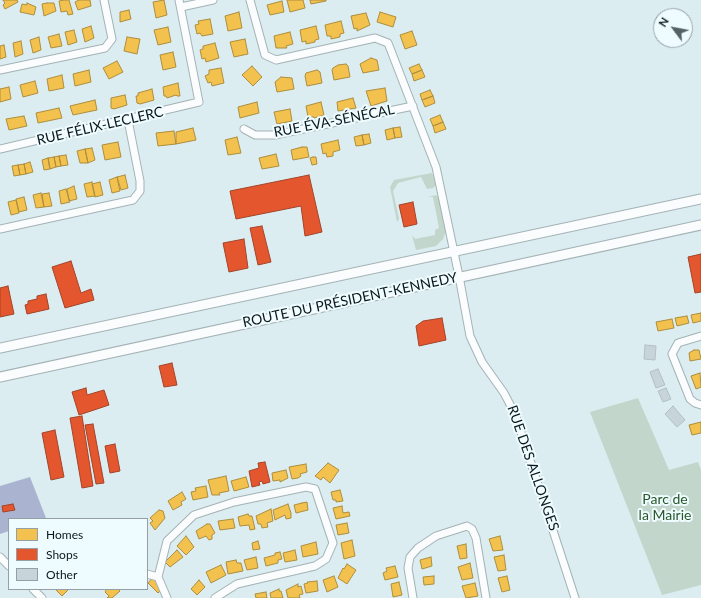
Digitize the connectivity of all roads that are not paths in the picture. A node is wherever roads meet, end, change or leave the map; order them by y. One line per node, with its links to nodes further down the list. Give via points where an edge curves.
1 (104, 0): 5 (street, via 112,39 105,48)
2 (213, 0): 4 (street)
3 (250, 0): 6 (street, RUE DES ALLONGES, via 265,55 276,60 375,38 388,43)
4 (180, 4): 7 (street, RUE FÉLIX-LECLERC, via 199,104)
5 (0, 70)
6 (413, 106): 8 (street, RUE ÉVA-SÉNÉCAL, via 275,135 255,135); 13 (street, RUE DES ALLONGES, via 436,168)
7 (128, 120): 9 (street, RUE FÉLIX-LECLERC); 12 (street, via 140,181 140,191 133,200)
8 (244, 129)
9 (0, 149)
10 (701, 199): 13 (main road, ROUTE DU PRÉSIDENT-KENNEDY)
11 (701, 225): 14 (main road, ROUTE DU PRÉSIDENT-KENNEDY)
12 (0, 229)
13 (454, 252): 14 (street, RUE DES ALLONGES); 16 (main road, ROUTE DU PRÉSIDENT-KENNEDY)
14 (459, 276): 17 (main road, ROUTE DU PRÉSIDENT-KENNEDY); 29 (street, RUE DES ALLONGES, via 470,336 482,362 513,408)
15 (701, 336): 18 (street, via 678,343 672,354 690,399)
16 (0, 348)
17 (0, 377)
18 (698, 404)
19 (0, 557): 20 (street)
20 (8, 565)
21 (148, 574): 22 (street)
22 (158, 577): 25 (street); 26 (street, via 167,541 194,515 234,502 306,487 315,489 333,543 326,559 315,566 237,584)
23 (35, 590): 24 (street)
24 (42, 598)
25 (167, 598)
26 (215, 598)
27 (413, 598): 28 (street, via 408,568 410,557 436,536 467,526 472,529 476,538)
28 (486, 598)
29 (575, 598)

